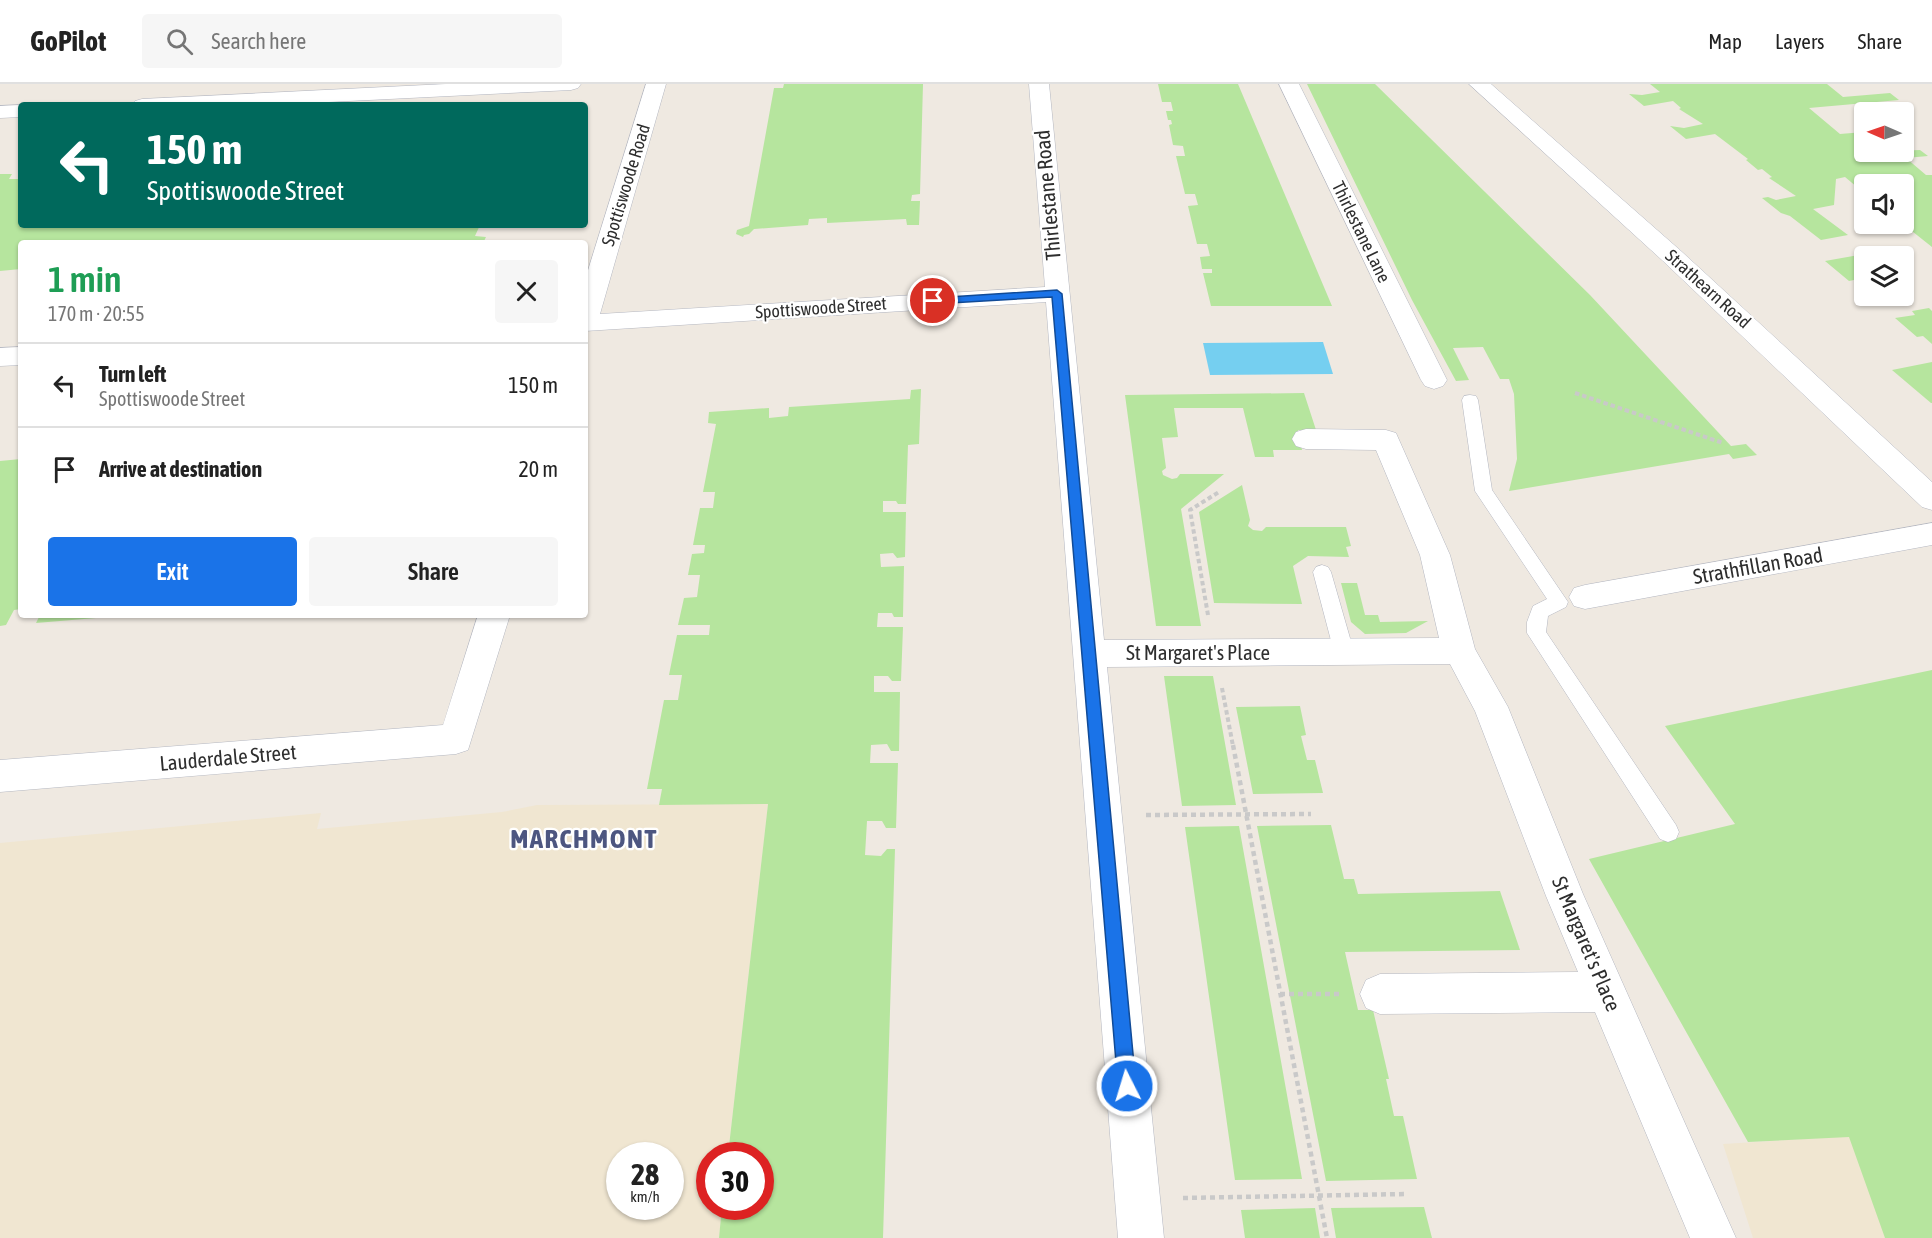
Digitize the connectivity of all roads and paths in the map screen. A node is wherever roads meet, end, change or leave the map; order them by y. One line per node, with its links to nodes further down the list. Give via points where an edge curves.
1 (571, 84): 6 (street)
2 (656, 84): 10 (street, Spottiswoode Road)
3 (1039, 84): 9 (street, Thirlestane Road)
4 (1289, 84): 14 (street, Thirlestane Lane)
5 (1479, 84): 20 (street, Strathearn Road, via 1696,278)
6 (203, 102)
7 (18, 111): 8 (street)
8 (0, 112)
9 (1057, 294): 11 (street, Spottiswoode Street); 28 (street, Thirlestane Road)
10 (588, 312)
11 (588, 322)
12 (18, 356): 13 (street)
13 (0, 357)
14 (1434, 380)
15 (1575, 393): 18 (path)
16 (1470, 400): 23 (lane, via 1484,491)
17 (1306, 439): 25 (street, St Margaret's Place, via 1386,440 1435,555)
18 (1723, 443)
19 (1219, 492): 27 (path, via 1190,510)
20 (1932, 499)
21 (1932, 534): 23 (street, Strathfillan Road)
22 (1322, 572): 26 (lane)
23 (1572, 599): 33 (lane, via 1540,611 1537,633)
24 (493, 618): 29 (street, Lauderdale Street, via 456,739)
25 (1459, 651): 26 (street, St Margaret's Place); 34 (street, St Margaret's Place, via 1491,707)
26 (1344, 652): 27 (street, St Margaret's Place)
27 (1215, 653): 28 (street, St Margaret's Place); 31 (path)
28 (1089, 654): 32 (street, Thirlestane Road)
29 (0, 776)
30 (1311, 813): 31 (path)
31 (1246, 814): 32 (path); 35 (path)
32 (1104, 815): 39 (street, Thirlestane Road)
33 (1668, 832)
34 (1607, 992): 36 (street); 42 (street, St Margaret's Place)
35 (1280, 994): 36 (path); 38 (path)
36 (1380, 994)
37 (1406, 1194): 38 (path)
38 (1319, 1196): 39 (path); 41 (path)
39 (1137, 1199): 40 (street, Thirlestane Road)
40 (1141, 1238)
41 (1327, 1238)
42 (1713, 1238)

